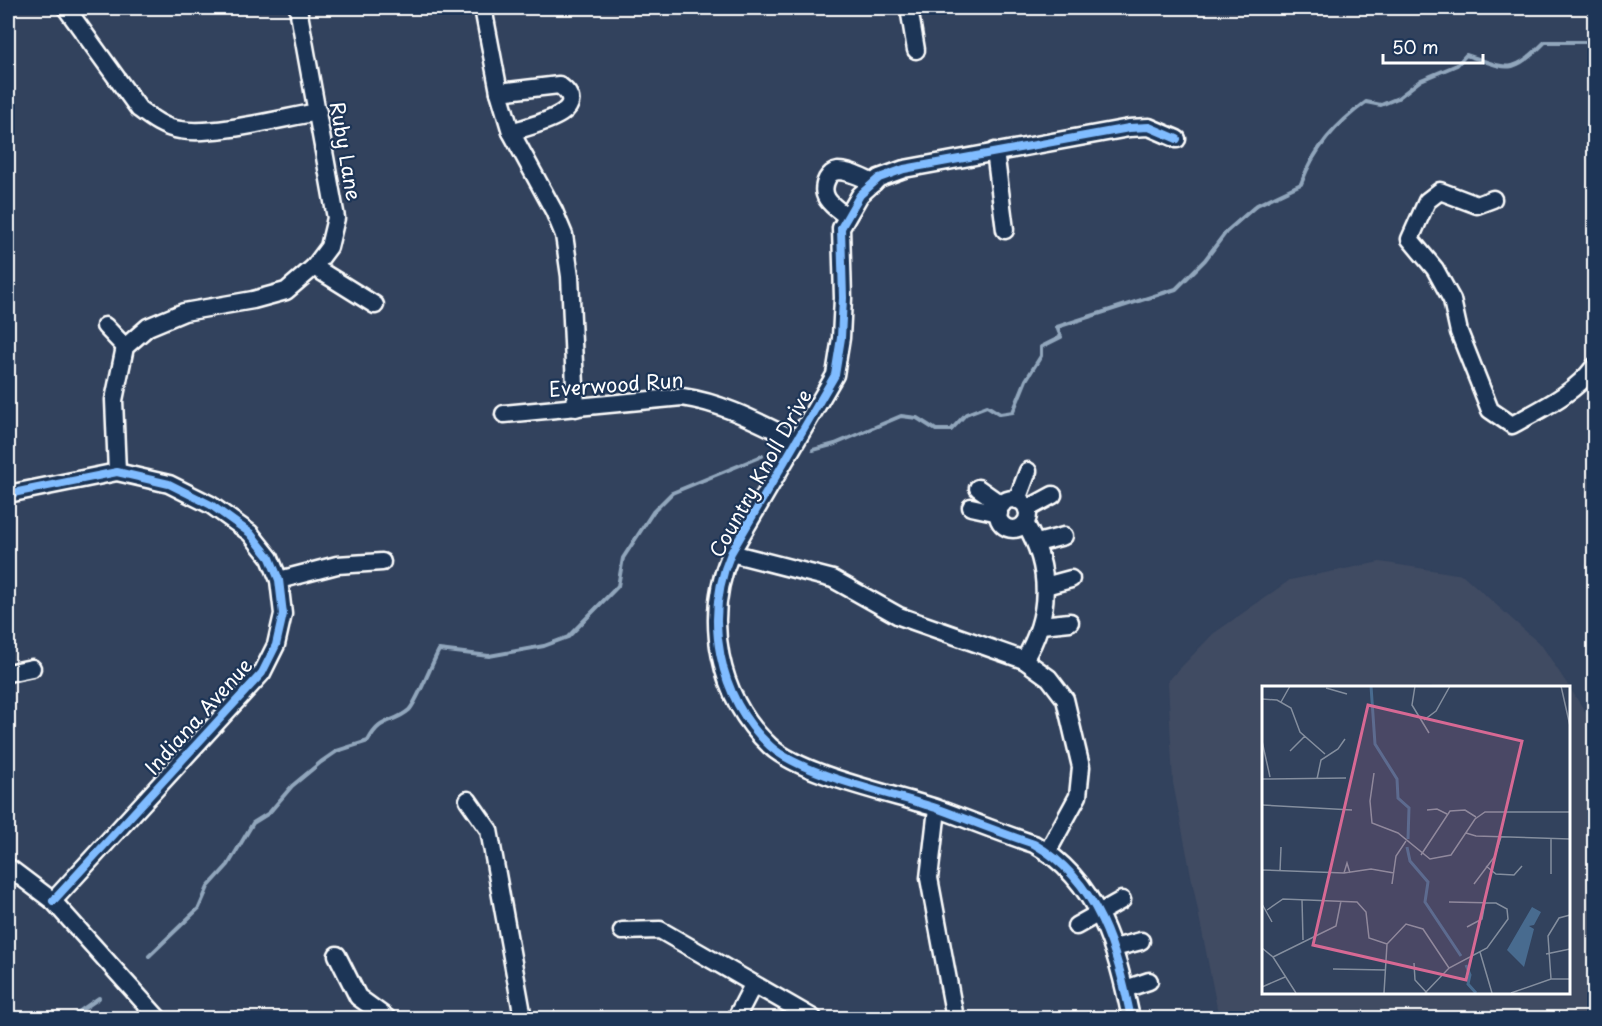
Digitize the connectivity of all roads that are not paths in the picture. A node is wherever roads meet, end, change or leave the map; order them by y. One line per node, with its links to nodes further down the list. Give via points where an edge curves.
1 (66, 8): 7 (street, via 139,109 170,127 180,131 224,129)
2 (298, 8): 7 (street, Ruby Lane)
3 (483, 8): 6 (street)
4 (909, 8): 5 (street)
5 (916, 50)
6 (499, 92): 8 (street); 8 (street, via 559,85 567,90 571,100 561,114)
7 (318, 112): 15 (street, Ruby Lane, via 336,218 329,247)
8 (511, 132): 20 (street, via 564,235 570,276)
9 (1178, 139): 10 (street, Country Knoll Drive, via 1149,127 1129,128)
10 (995, 151): 11 (street, Country Knoll Drive, via 904,169); 14 (street)
11 (873, 183): 13 (street, Country Knoll Drive); 13 (street, via 841,171 828,177 824,188 826,201)
12 (1493, 199): 19 (street, via 1477,205 1440,191 1427,201 1410,239 1435,269 1452,300 1459,332 1490,411 1512,425)
13 (846, 216): 22 (street, Country Knoll Drive, via 841,228 843,298 835,375)
14 (1005, 230)
15 (314, 267): 16 (street); 18 (street, Ruby Lane, via 286,291 184,312 148,327)
16 (375, 305)
17 (105, 326): 18 (street)
18 (125, 347): 24 (street, via 114,400)
19 (1592, 376)
20 (576, 408): 21 (street, Everwood Run); 22 (street, Everwood Run, via 682,397 703,400)
21 (504, 414)
22 (795, 440): 32 (street, Country Knoll Drive)
23 (1028, 471): 29 (street)
24 (117, 472): 26 (street, Indiana Avenue); 35 (street, Indiana Avenue, via 169,484 211,505 250,532 270,558)
25 (978, 488): 29 (street)
26 (8, 494)
27 (1053, 495): 29 (street)
28 (971, 507): 29 (street)
29 (1014, 510): 31 (street)
30 (1064, 536): 31 (street)
31 (1037, 543): 36 (street)
32 (731, 553): 39 (street, via 833,579 899,616); 43 (street, Country Knoll Drive, via 720,582 718,637 728,688 747,717 771,746 793,761)
33 (382, 562): 35 (street, via 337,565)
34 (1071, 579): 36 (street)
35 (279, 580): 47 (street, Indiana Avenue, via 283,614 276,645 262,673)
36 (1045, 586): 38 (street)
37 (1070, 622): 38 (street)
38 (1041, 625): 39 (street)
39 (1024, 660): 44 (street, via 1049,678 1065,699 1081,767 1078,796)
40 (32, 668): 41 (street)
41 (8, 673)
42 (468, 800): 59 (street, via 489,830)
43 (937, 809): 44 (street, Country Knoll Drive); 62 (street, via 929,878)
44 (1048, 851): 48 (street, Country Knoll Drive, via 1062,862)
45 (8, 867): 47 (street)
46 (1122, 900): 48 (street)
47 (52, 901): 57 (street)
48 (1099, 914): 49 (street); 52 (street, Country Knoll Drive)
49 (1076, 926)
50 (622, 931): 55 (street, via 660,930)
51 (1141, 941): 52 (street)
52 (1114, 948): 56 (street, Country Knoll Drive)
53 (337, 955): 58 (street, via 358,997)
54 (1149, 981): 56 (street)
55 (753, 985): 60 (street); 61 (street)
56 (1125, 989): 63 (street, Country Knoll Drive)
57 (158, 1018)
58 (387, 1018)
59 (523, 1018)
60 (736, 1018)
61 (813, 1018)
62 (955, 1018)
63 (1131, 1018)

